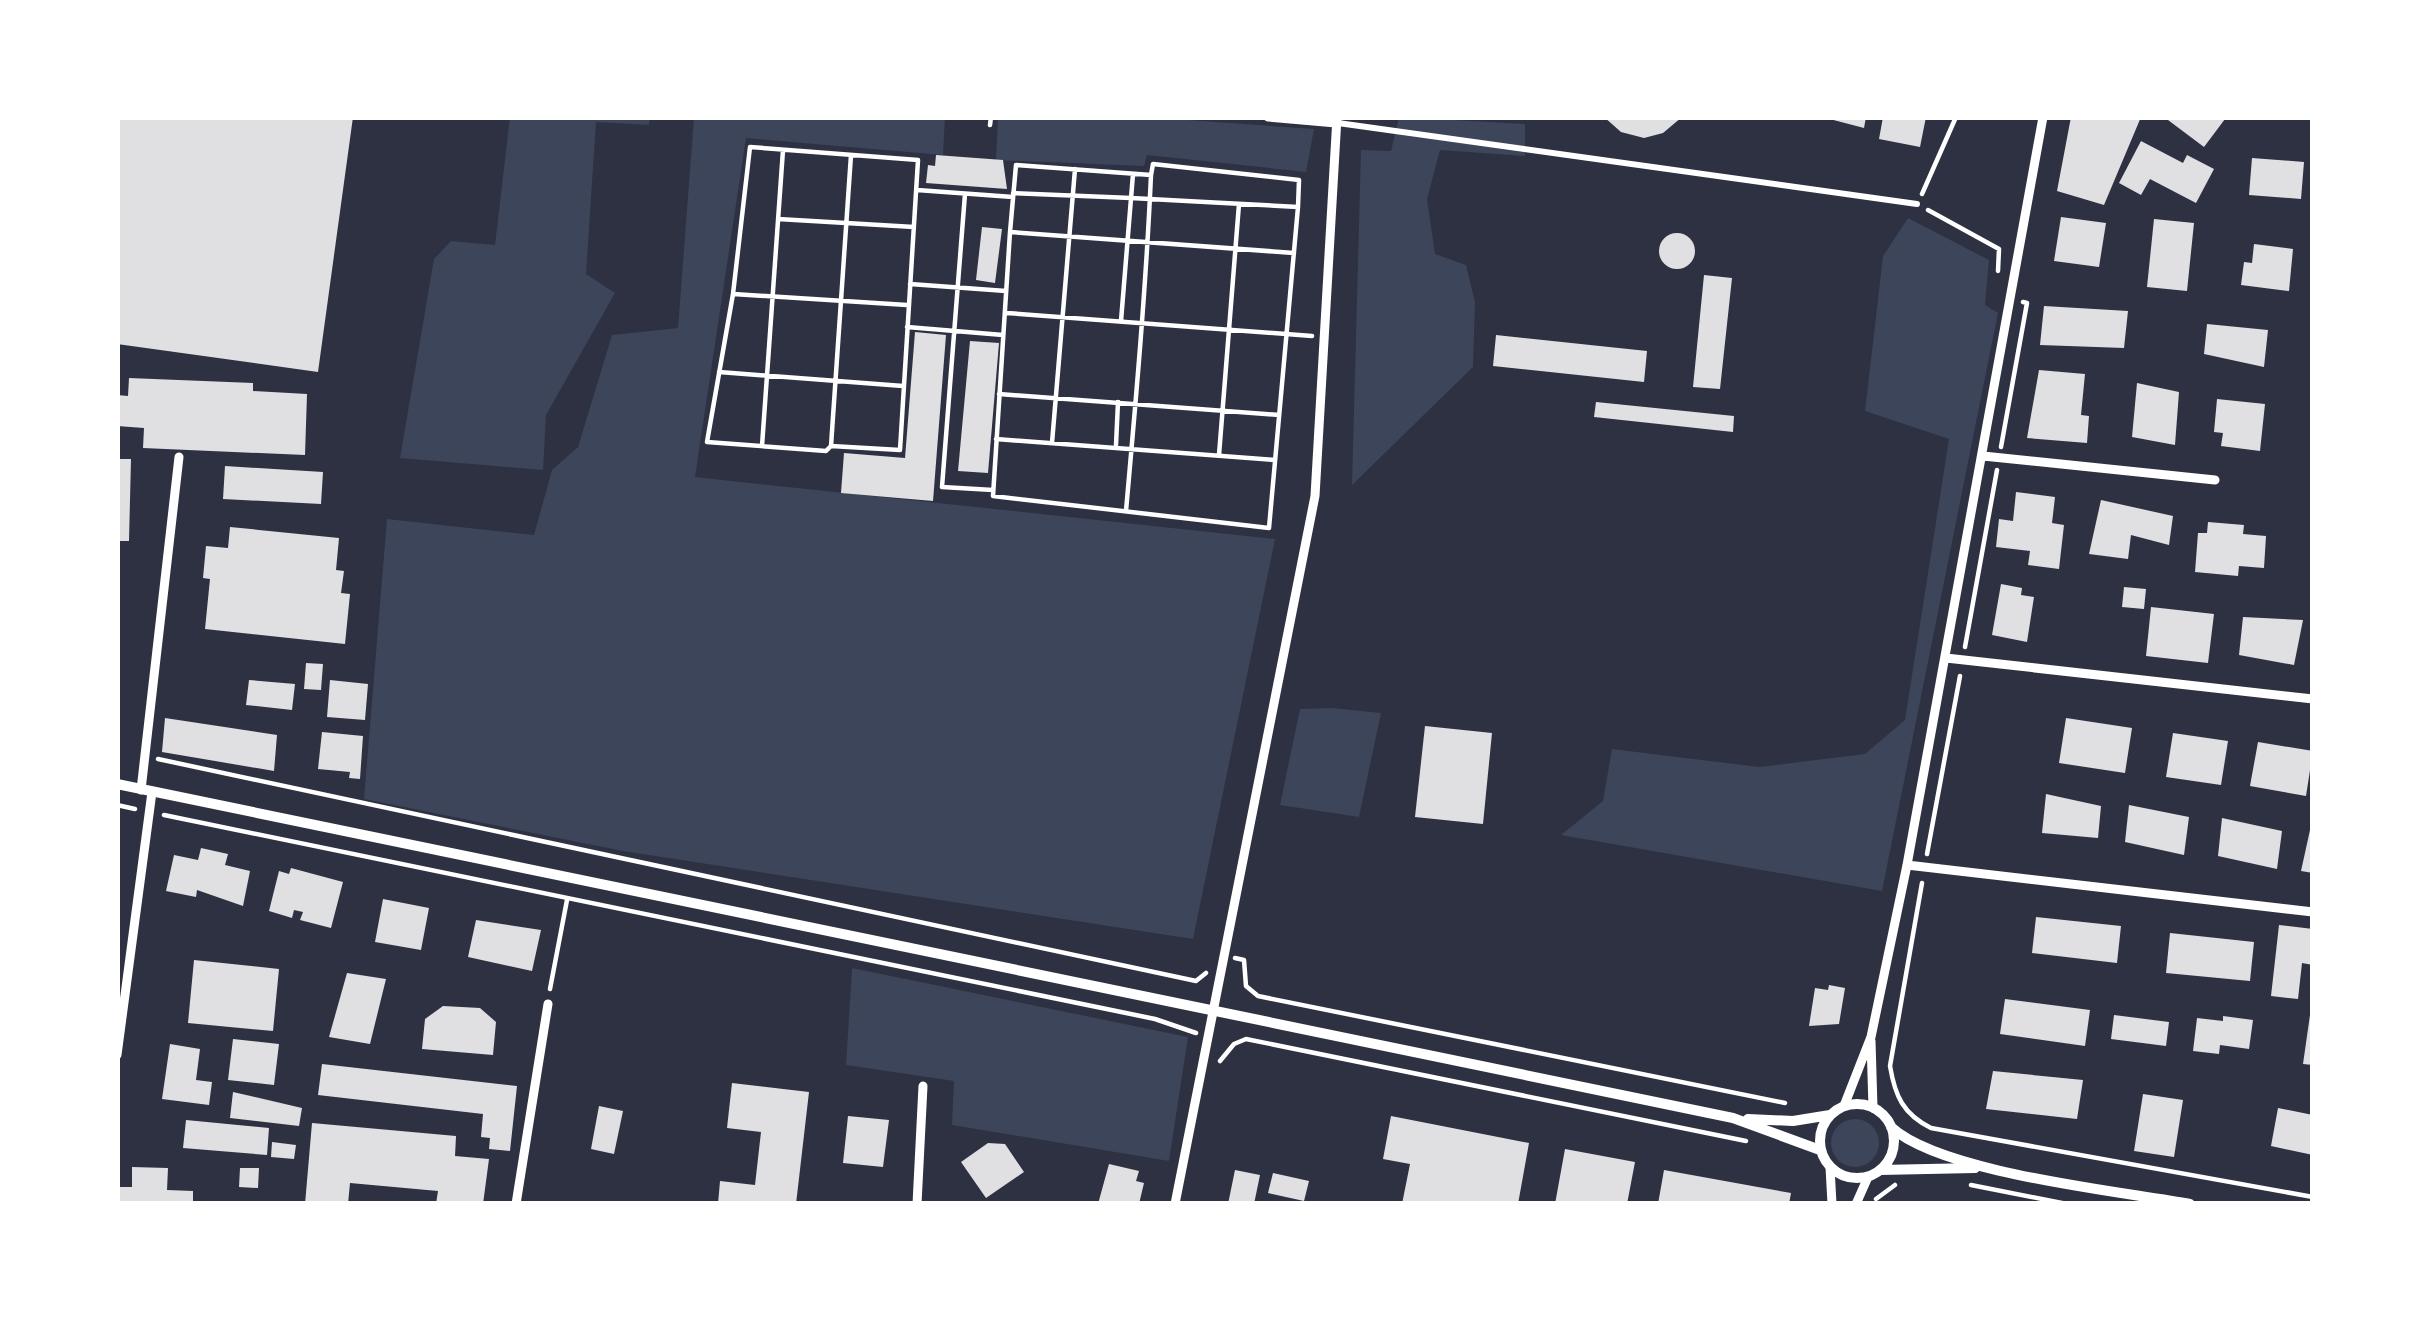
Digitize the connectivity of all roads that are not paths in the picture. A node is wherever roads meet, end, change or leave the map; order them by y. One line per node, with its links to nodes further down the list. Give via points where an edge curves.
1 (1268, 117): 3 (street)
2 (2043, 117): 5 (street)
3 (1336, 120): 4 (street); 15 (street, via 1315,496)
4 (1917, 204)
5 (1983, 456): 7 (street); 8 (street)
6 (179, 457): 11 (street)
7 (2215, 480)
8 (1946, 658): 9 (street); 12 (street)
9 (2313, 699)
10 (117, 784): 11 (street)
11 (146, 791): 15 (street); 17 (street)
12 (1907, 865): 13 (street); 16 (street)
13 (2313, 912)
14 (548, 1004): 28 (street)
15 (1211, 1011): 22 (street); 30 (street)
16 (1871, 1037): 19 (street); 20 (street)
17 (117, 1055)
18 (923, 1086): 29 (street)
19 (1844, 1106): 20 (street); 21 (street)
20 (1874, 1108): 23 (street)
21 (1830, 1115): 22 (street); 24 (street)
22 (1733, 1118): 24 (street)
23 (1892, 1127): 26 (street); 27 (street, via 1893,1148)
24 (1820, 1150): 25 (street)
25 (1830, 1167): 27 (street, via 1846,1177); 31 (street)
26 (1990, 1168): 27 (street); 33 (street)
27 (1874, 1174): 32 (street)
28 (516, 1204)
29 (917, 1204)
30 (1175, 1204)
31 (1832, 1204)
32 (1856, 1204)
33 (2190, 1204)

